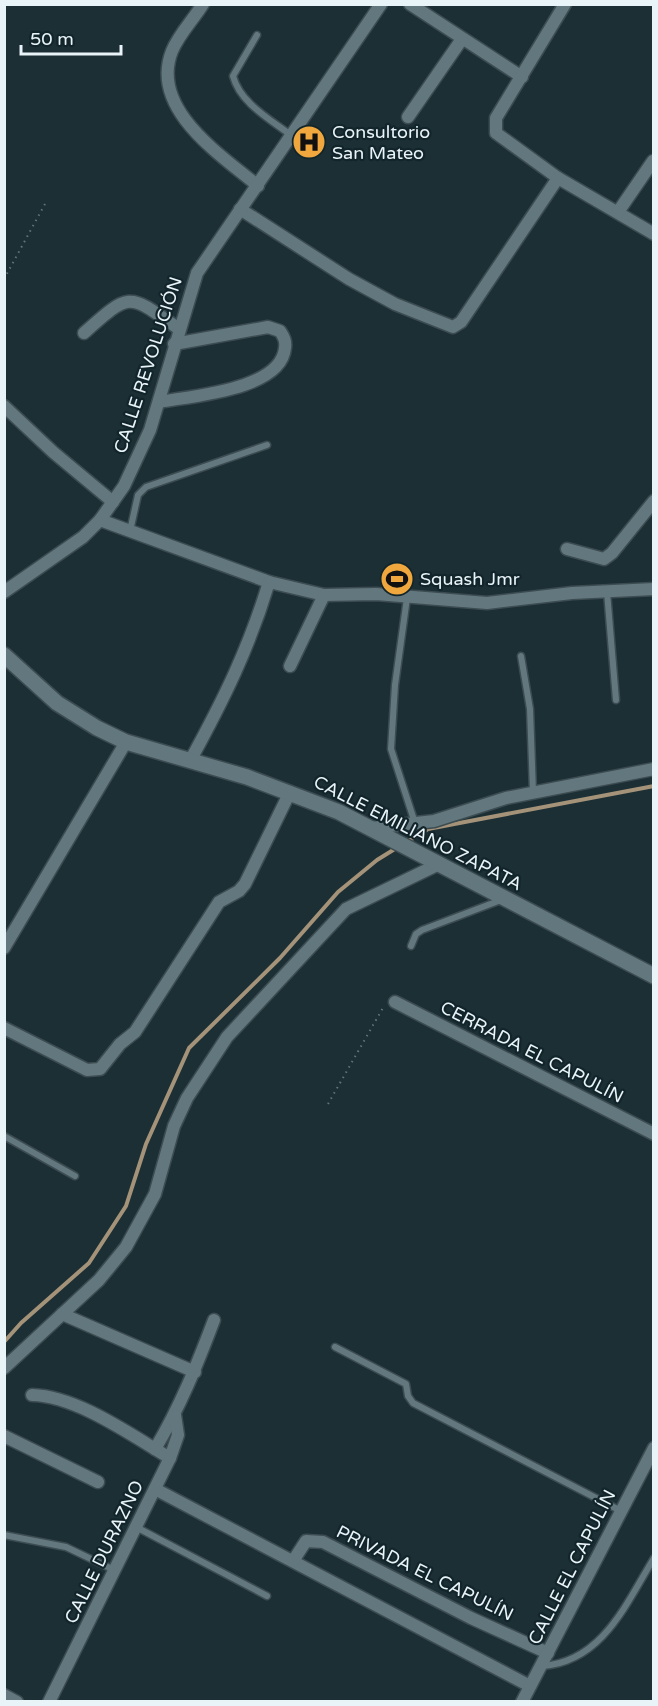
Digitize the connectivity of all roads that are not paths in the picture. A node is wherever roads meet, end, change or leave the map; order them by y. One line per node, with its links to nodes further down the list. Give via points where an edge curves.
1 (203, 4): 12 (street, via 171,53 169,77 174,102 186,121)
2 (381, 4): 9 (street, CALLE REVOLUCIÓN)
3 (410, 4): 6 (street)
4 (565, 4): 7 (street)
5 (257, 35): 9 (lane, via 233,76 237,90)
6 (462, 39): 7 (street); 8 (street)
7 (522, 77): 11 (street, via 496,118 496,133)
8 (408, 117)
9 (292, 136): 12 (street, CALLE REVOLUCIÓN)
10 (653, 161): 14 (street)
11 (558, 178): 13 (street, via 461,322 453,327 405,309 349,279); 14 (street)
12 (258, 186): 13 (street, CALLE REVOLUCIÓN)
13 (240, 209): 16 (street, CALLE REVOLUCIÓN, via 197,273)
14 (618, 212): 15 (street)
15 (654, 234)
16 (179, 329): 17 (street, via 134,300 112,308); 18 (street, CALLE REVOLUCIÓN)
17 (84, 333)
18 (174, 344): 19 (street, CALLE REVOLUCIÓN); 19 (street, via 268,327 280,331 285,342 281,362 265,377)
19 (159, 402): 23 (street, CALLE REVOLUCIÓN, via 142,452)
20 (4, 406): 23 (street)
21 (267, 446): 25 (lane, via 146,488 138,495)
22 (654, 501): 26 (street, via 604,559)
23 (113, 502): 24 (street, CALLE REVOLUCIÓN)
24 (100, 520): 25 (street); 29 (street, CALLE REVOLUCIÓN, via 83,537)
25 (129, 532): 27 (street)
26 (567, 549)
27 (269, 582): 31 (street); 38 (street, via 253,635)
28 (654, 589): 30 (street)
29 (4, 592)
30 (607, 592): 32 (street, via 487,603); 36 (lane)
31 (324, 596): 32 (street, via 376,594); 35 (street)
32 (407, 598): 42 (lane, via 391,749)
33 (4, 655): 37 (street, CALLE EMILIANO ZAPATA, via 57,703)
34 (521, 656): 41 (lane, via 530,709)
35 (290, 666)
36 (616, 700)
37 (126, 742): 38 (street, CALLE EMILIANO ZAPATA); 47 (street)
38 (190, 760): 40 (street, CALLE EMILIANO ZAPATA)
39 (654, 769): 41 (street)
40 (290, 792): 43 (street, CALLE EMILIANO ZAPATA); 50 (street, via 245,884 219,902 135,1032 100,1069 87,1070)
41 (534, 792): 42 (street)
42 (415, 823): 43 (street)
43 (377, 831): 44 (street, CALLE EMILIANO ZAPATA)
44 (431, 861): 45 (street, CALLE EMILIANO ZAPATA); 54 (street, via 346,909 227,1036 187,1098 174,1126 155,1194 138,1227 112,1267)
45 (505, 898): 46 (lane, via 422,930); 48 (street, CALLE EMILIANO ZAPATA)
46 (411, 946)
47 (4, 948)
48 (654, 976)
49 (395, 1002): 51 (street, CERRADA EL CAPULÍN)
50 (4, 1028)
51 (654, 1134)
52 (4, 1136): 53 (lane)
53 (75, 1176)
54 (62, 1314): 57 (street); 58 (street)
55 (214, 1320): 58 (street, CALLE DURAZNO)
56 (335, 1347): 67 (lane, via 406,1384 413,1403)
57 (4, 1368)
58 (195, 1372): 60 (street, CALLE DURAZNO)
59 (32, 1395): 63 (street, via 67,1402)
60 (175, 1415): 63 (street, CALLE DURAZNO); 64 (street, CALLE DURAZNO, via 178,1436)
61 (4, 1436): 65 (street)
62 (654, 1448): 67 (street, CALLE EL CAPULÍN)
63 (155, 1449): 64 (street)
64 (170, 1458): 66 (street, CALLE DURAZNO)
65 (98, 1482)
66 (155, 1489): 68 (street, CALLE DURAZNO); 71 (street)
67 (621, 1511): 74 (street, CALLE EL CAPULÍN)
68 (136, 1527): 72 (street, CALLE DURAZNO); 73 (lane)
69 (4, 1535): 72 (lane, via 66,1547)
70 (654, 1558): 75 (lane, via 596,1645 568,1662)
71 (293, 1561): 74 (street, PRIVADA EL CAPULÍN, via 306,1541 323,1542); 76 (street)
72 (115, 1571): 79 (street, CALLE DURAZNO)
73 (267, 1596)
74 (548, 1653): 75 (street, CALLE EL CAPULÍN)
75 (541, 1666): 76 (street, CALLE EL CAPULÍN)
76 (530, 1686): 80 (street, CALLE EL CAPULÍN)
77 (4, 1695): 78 (street)
78 (17, 1701)
79 (49, 1701)
80 (522, 1701)

